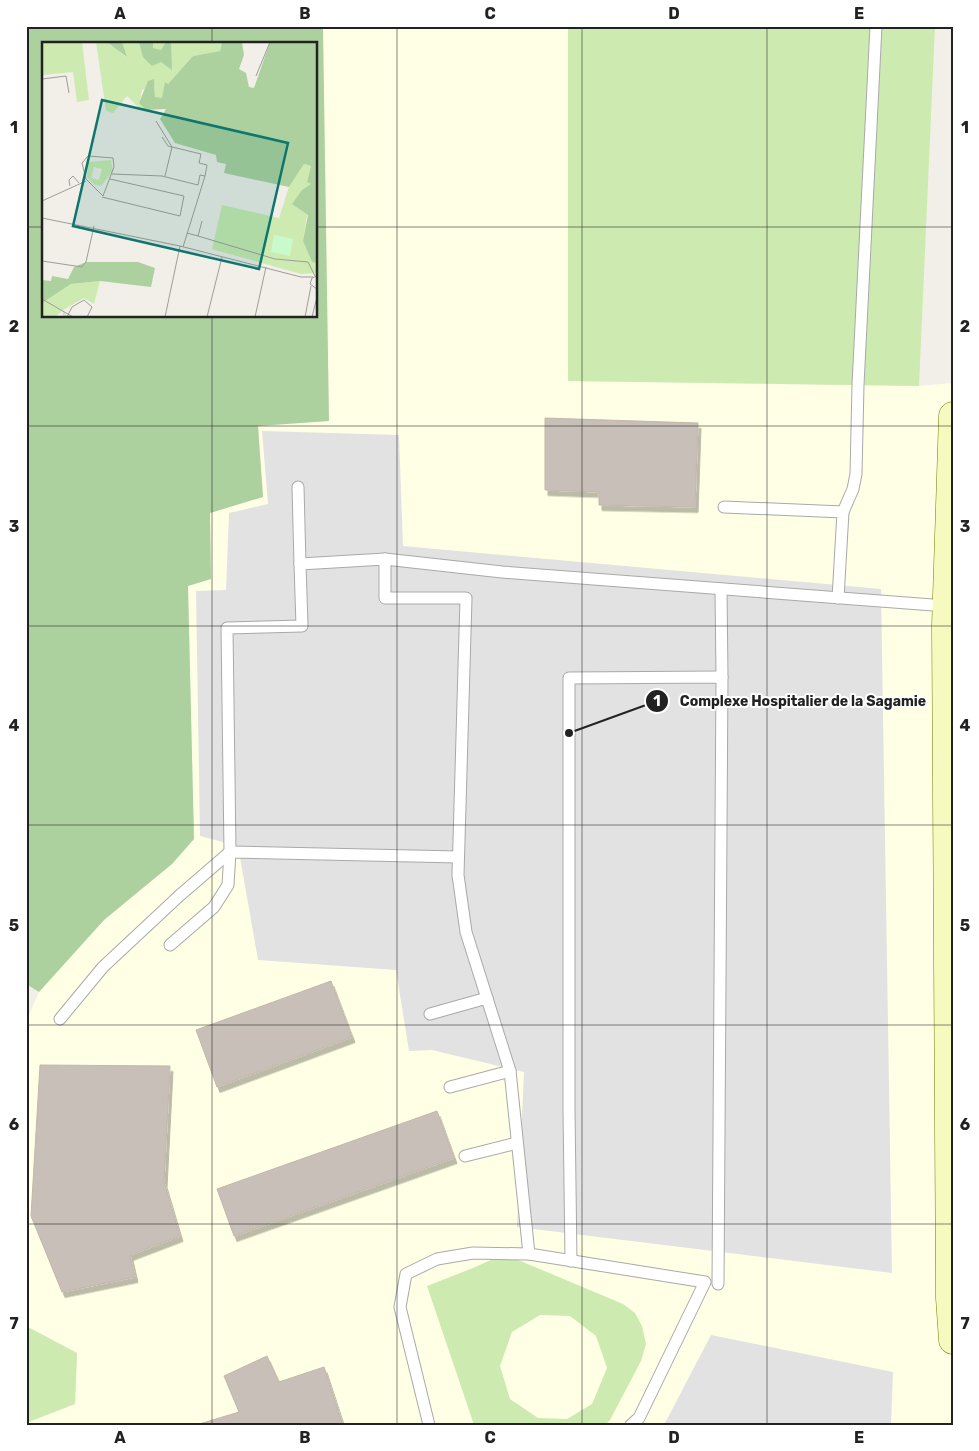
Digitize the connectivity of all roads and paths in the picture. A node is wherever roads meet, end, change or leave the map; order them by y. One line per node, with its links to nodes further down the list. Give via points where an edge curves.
1 (876, 26): 5 (lane, via 856,474)
2 (953, 416): 10 (main road)
3 (298, 487): 7 (lane)
4 (724, 507): 5 (lane)
5 (842, 512): 9 (lane)
6 (385, 559): 7 (lane); 8 (lane, via 502,572); 13 (lane, via 385,598 466,598)
7 (300, 564): 12 (lane, via 302,626 227,628)
8 (722, 589): 9 (lane); 11 (lane)
9 (838, 598): 10 (lane)
10 (947, 606): 25 (main road, via 950,1288)
11 (722, 677): 23 (lane, via 569,678); 24 (lane)
12 (230, 852): 13 (lane); 14 (lane, via 228,885 214,907); 17 (lane, via 103,967)
13 (458, 856): 15 (lane, via 466,932)
14 (170, 944)
15 (487, 998): 16 (lane); 18 (lane)
16 (430, 1014)
17 (60, 1018)
18 (510, 1071): 19 (lane); 20 (lane)
19 (450, 1087)
20 (518, 1143): 21 (lane); 22 (lane)
21 (464, 1156)
22 (529, 1254): 23 (lane); 26 (lane, via 473,1252 437,1259 406,1274 400,1306)
23 (572, 1261): 27 (lane, via 705,1282 639,1418)
24 (718, 1284)
25 (953, 1340)
26 (429, 1425)
27 (631, 1425)

